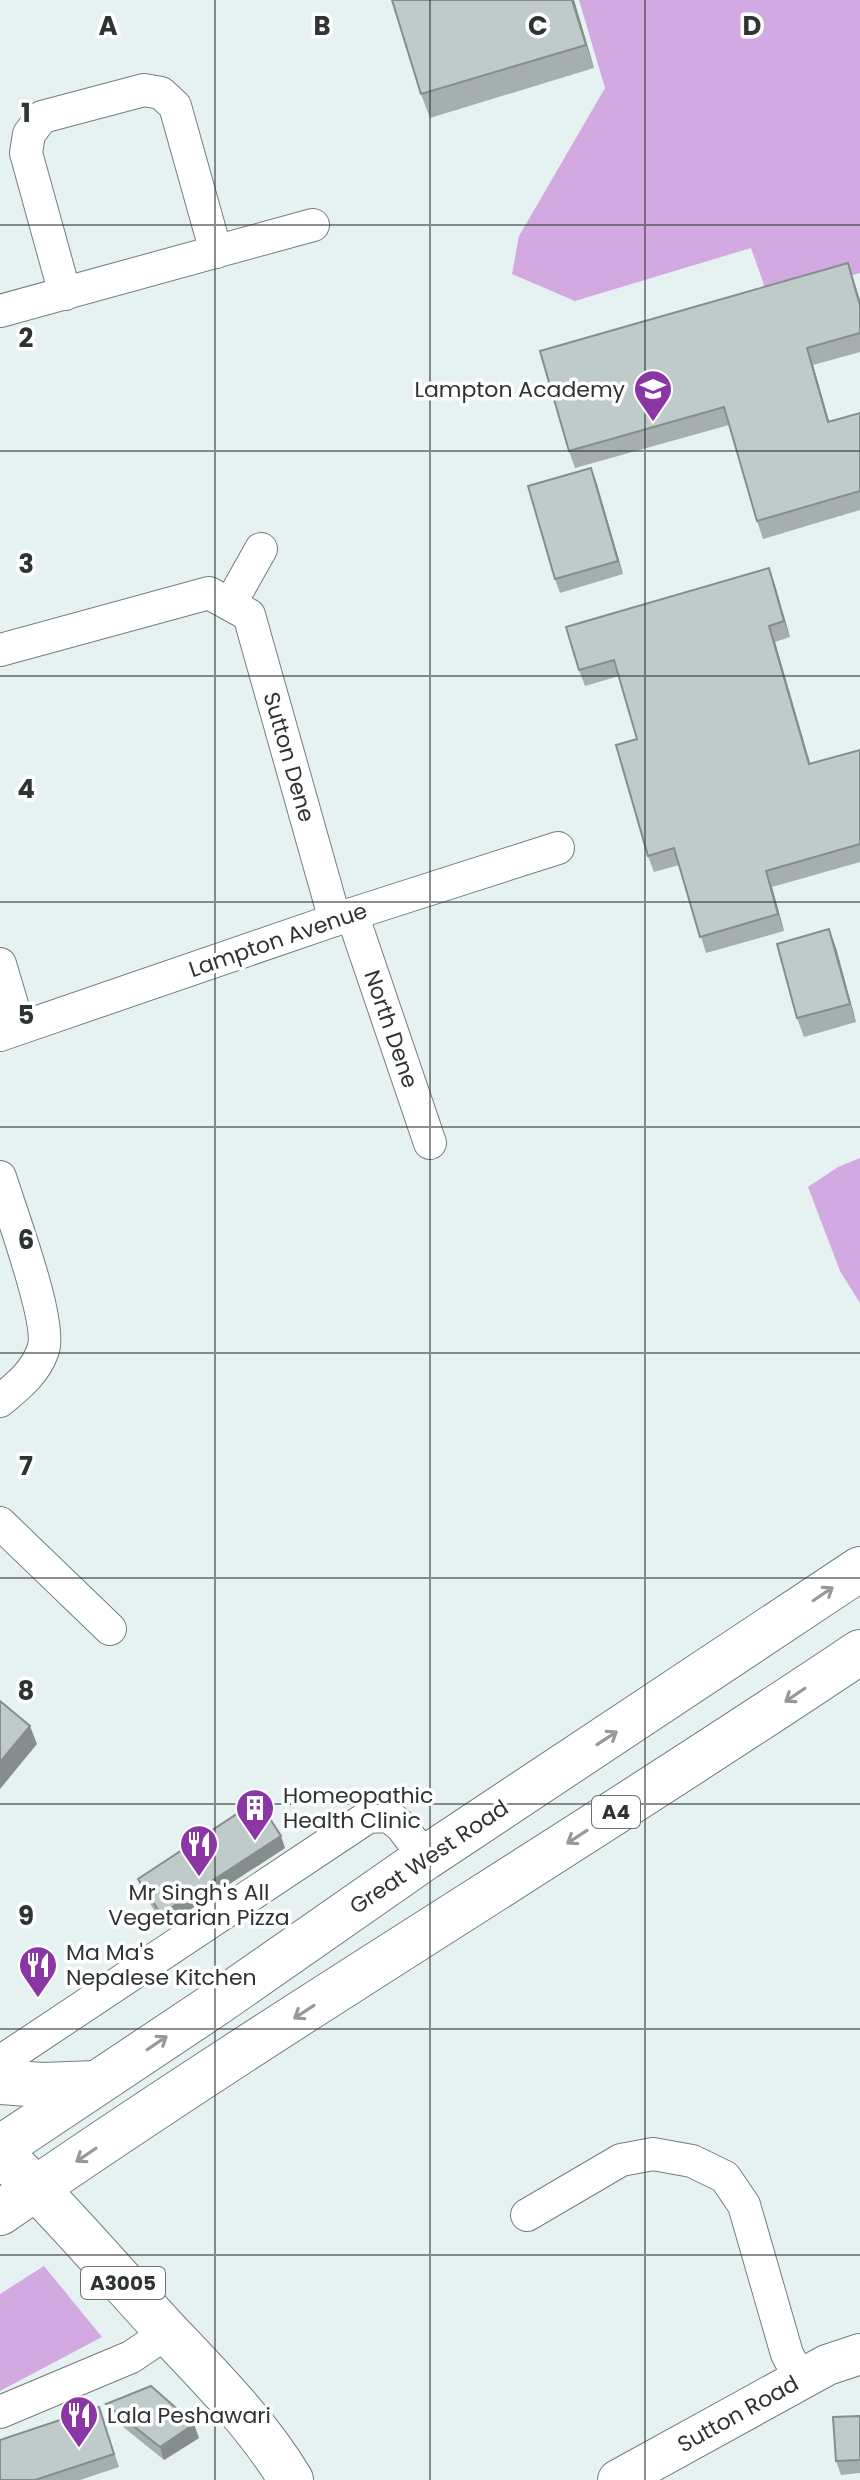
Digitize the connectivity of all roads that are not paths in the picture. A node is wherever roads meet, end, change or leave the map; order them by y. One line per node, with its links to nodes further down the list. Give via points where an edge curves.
1 (313, 225): 2 (street)
2 (216, 252): 3 (street); 3 (street, via 175,106 161,93 144,90 42,117 29,134 26,153)
3 (65, 294): 4 (street)
4 (0, 311)
5 (261, 549): 6 (street)
6 (230, 604): 7 (street, via 209,593); 9 (street, Sutton Dene, via 249,615)
7 (0, 650)
8 (558, 848): 9 (street, Lampton Avenue)
9 (344, 917): 11 (street, Lampton Avenue); 12 (street, North Dene)
10 (0, 964): 11 (street)
11 (9, 1032)
12 (430, 1143)
13 (0, 1177): 14 (street, via 42,1313 45,1347 32,1374)
14 (0, 1401)
15 (0, 1523): 17 (street)
16 (860, 1569): 19 (main road, Great West Road, one-way to 16)
17 (110, 1629)
18 (860, 1652): 24 (main road, A4, one-way to 24)
19 (413, 1842): 20 (street, Great West Road, via 389,1816 368,1817); 22 (main road, Great West Road, one-way to 19, via 217,2003)
20 (0, 2062)
21 (0, 2082): 22 (main road)
22 (96, 2083): 23 (main road, Great West Road)
23 (0, 2151): 24 (main road, A3005)
24 (37, 2188): 25 (main road, A4); 27 (main road, A3005)
25 (0, 2213)
26 (527, 2215): 29 (street, via 621,2160 653,2154 692,2161 725,2177 744,2205 787,2354)
27 (168, 2332): 30 (street, via 131,2357); 31 (main road, A3005, via 267,2443)
28 (860, 2354): 29 (street, Sutton Road)
29 (801, 2380): 32 (street, Sutton Road)
30 (0, 2412)
31 (291, 2480)
32 (618, 2480)

